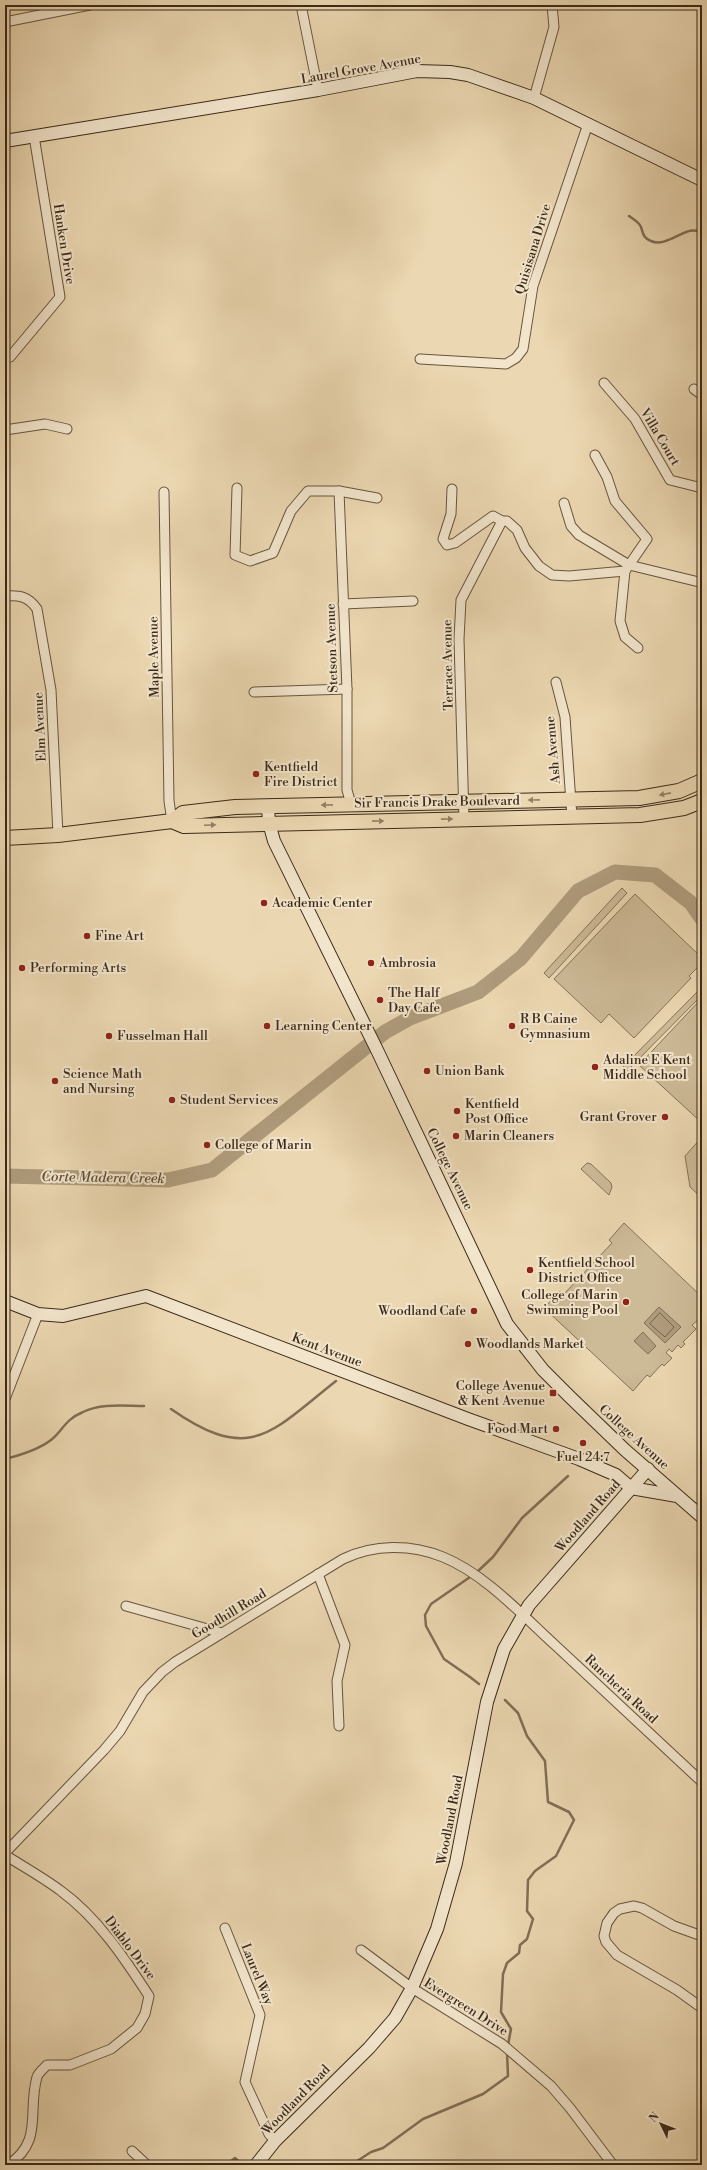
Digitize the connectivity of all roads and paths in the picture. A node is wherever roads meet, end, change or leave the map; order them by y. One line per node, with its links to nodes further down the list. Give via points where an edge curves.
1 (90, 5): 4 (street)
2 (302, 5): 5 (street)
3 (552, 5): 6 (street, via 554,27)
4 (5, 22)
5 (318, 90): 6 (street, Laurel Grove Avenue, via 417,71 438,71 468,75); 8 (street, Laurel Grove Avenue)
6 (534, 98): 7 (street, Laurel Grove Avenue)
7 (588, 124): 10 (street, Laurel Grove Avenue); 12 (street, Quisisana Drive, via 533,286 523,349 516,358 506,364)
8 (34, 136): 9 (street, Laurel Grove Avenue); 11 (street, Hanken Drive, via 60,297 10,357)
9 (5, 142)
10 (702, 180)
11 (5, 359)
12 (420, 359)
13 (604, 383): 20 (street, Villa Court, via 635,419 670,480)
14 (694, 389): 15 (street)
15 (702, 394)
16 (67, 429): 17 (street, via 45,424)
17 (5, 430)
18 (595, 455): 27 (street, via 616,501 647,539)
19 (237, 488): 22 (street, via 235,555 250,562 273,553 291,511 308,491)
20 (702, 488)
21 (452, 489): 26 (street, via 451,514 443,539 447,545 455,543 490,516 496,516)
22 (339, 490): 24 (street); 31 (street, Stetson Avenue)
23 (164, 492): 44 (street, Maple Avenue, via 169,794)
24 (377, 498)
25 (564, 503): 27 (street, via 571,526 578,535)
26 (502, 521): 27 (street, via 507,521 517,530 525,548 538,566 552,575 569,576); 39 (street, Terrace Avenue, via 461,600 459,639)
27 (627, 568): 28 (street); 32 (street, via 620,621 625,637)
28 (699, 582)
29 (5, 596): 46 (street, Elm Avenue, via 25,597 37,609 51,690)
30 (413, 602): 31 (street)
31 (343, 604): 34 (street, Stetson Avenue)
32 (638, 648)
33 (556, 682): 37 (street, Ash Avenue, via 565,717)
34 (347, 689): 35 (street); 40 (street, Stetson Avenue, via 347,784)
35 (254, 692)
36 (702, 781): 37 (main road, Sir Francis Drake Boulevard, one-way to 37, via 679,791 656,796)
37 (571, 800): 39 (main road, Sir Francis Drake Boulevard, one-way to 39); 42 (street, Ash Avenue)
38 (702, 801): 42 (main road, Sir Francis Drake Boulevard, via 659,813)
39 (464, 802): 40 (main road, Sir Francis Drake Boulevard); 43 (street, Terrace Avenue)
40 (351, 804): 41 (main road, Sir Francis Drake Boulevard, one-way to 41)
41 (268, 806): 44 (main road, Sir Francis Drake Boulevard, via 204,809 183,813); 45 (street, College Avenue)
42 (572, 817): 43 (main road, Sir Francis Drake Boulevard)
43 (464, 819): 45 (main road, Sir Francis Drake Boulevard, one-way to 43)
44 (172, 822): 45 (main road, Sir Francis Drake Boulevard, one-way to 45, via 184,826); 46 (main road, Sir Francis Drake Boulevard)
45 (269, 824): 51 (street, College Avenue, via 274,841 507,1324 543,1370)
46 (58, 835): 47 (main road, Sir Francis Drake Boulevard)
47 (5, 838)
48 (5, 1301): 49 (street, Kent Avenue)
49 (38, 1314): 50 (street); 52 (street, Kent Avenue, via 63,1316 146,1296 579,1459 616,1475)
50 (5, 1399)
51 (648, 1469): 52 (street, Woodland Road); 53 (street, College Avenue)
52 (631, 1488): 53 (street); 57 (street, Woodland Road)
53 (677, 1496): 54 (street, College Avenue)
54 (702, 1517)
55 (318, 1574): 57 (street, Goodhill Road, via 367,1549 392,1547 430,1553 471,1572); 58 (street, Goodhill Road); 59 (street, via 346,1645 337,1681)
56 (126, 1606): 58 (street)
57 (522, 1615): 60 (street, Rancheria Road); 65 (street, Woodland Road, via 504,1649 491,1685 456,1863 437,1929)
58 (222, 1633): 61 (street, Goodhill Road, via 162,1672 143,1692 120,1731 104,1750)
59 (339, 1726)
60 (702, 1782)
61 (5, 1854): 69 (street, Diablo Drive, via 62,1892 96,1924 131,1968 149,1996 145,2014 137,2028 112,2049 70,2065 46,2065 37,2076 30,2140 17,2159)
62 (225, 1928): 67 (street, Laurel Way, via 260,2015 245,2082 269,2134)
63 (702, 1936): 66 (street, via 674,1926 634,1906 614,1913 607,1923 604,1936 617,1955 677,1990)
64 (361, 1950): 65 (street, Evergreen Drive)
65 (412, 1988): 67 (street, Woodland Road, via 394,2018 369,2048); 72 (street, Evergreen Drive, via 502,2044 556,2091)
66 (702, 2008)
67 (275, 2141): 71 (street, Woodland Road)
68 (132, 2151): 70 (street)
69 (8, 2165)
70 (147, 2165)
71 (256, 2165)
72 (613, 2165)

